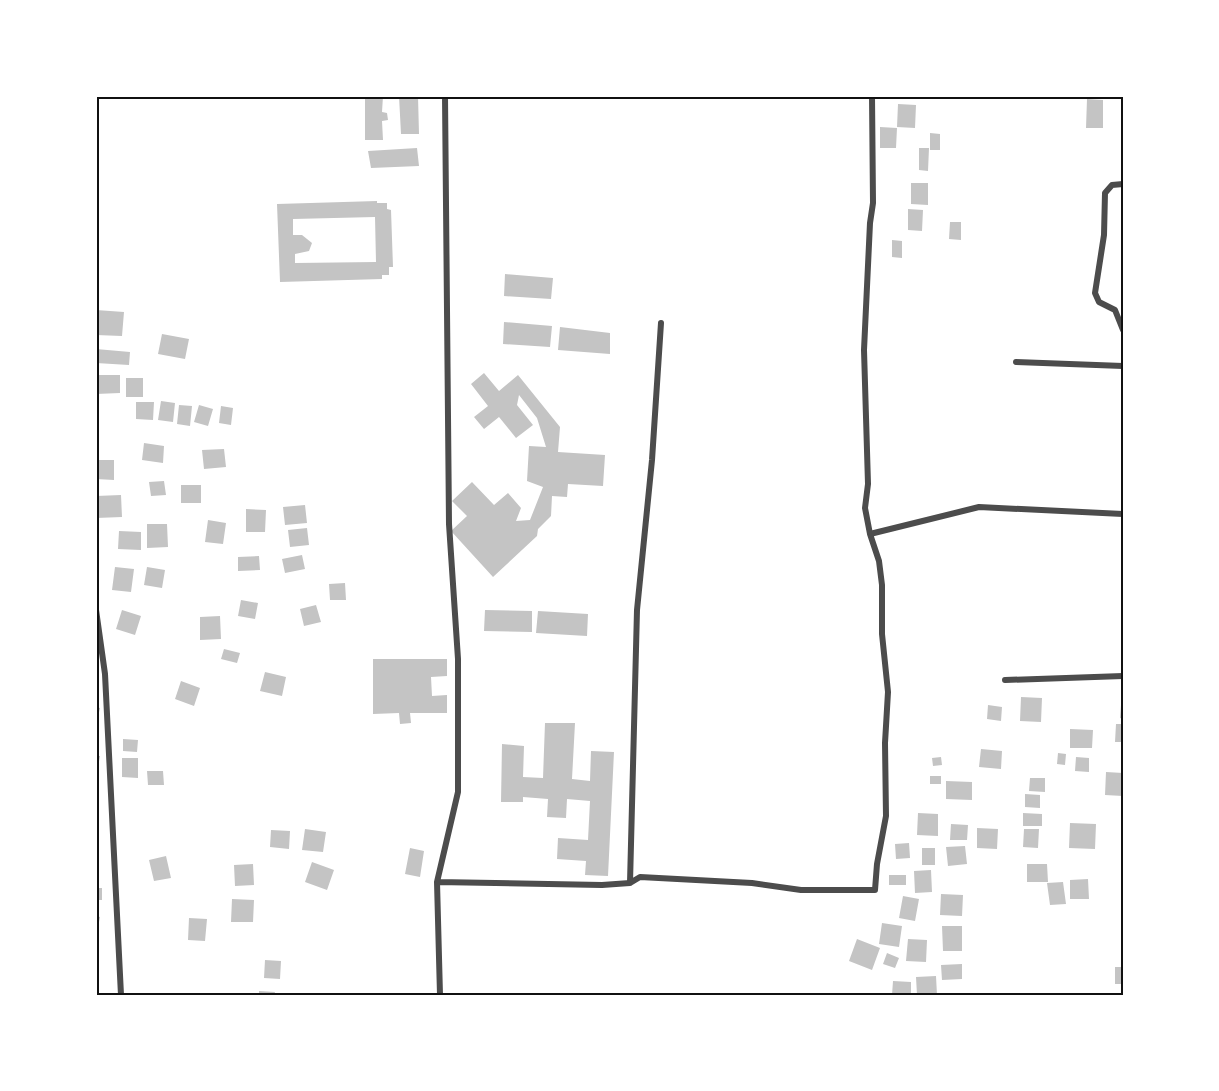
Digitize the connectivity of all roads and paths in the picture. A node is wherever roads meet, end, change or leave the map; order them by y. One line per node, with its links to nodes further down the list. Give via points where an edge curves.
1 (445, 96): 13 (street, via 449,524 458,659 458,792)
2 (872, 96): 9 (street, via 873,203 864,351 868,484 865,508)
3 (1123, 184): 5 (street, via 1112,185 1105,193 1104,236 1095,293 1099,302 1115,310)
4 (661, 323): 14 (street, via 637,610)
5 (1123, 330)
6 (1016, 362): 7 (street)
7 (1123, 366)
8 (1123, 514): 9 (street, via 980,507)
9 (870, 534): 14 (street, via 882,585 888,692 886,816 875,890 801,890 752,883 640,877)
10 (96, 610): 15 (street, via 105,674)
11 (1123, 676): 12 (street)
12 (1005, 680)
13 (438, 882): 14 (street); 16 (street)
14 (630, 883)
15 (121, 995)
16 (440, 995)

